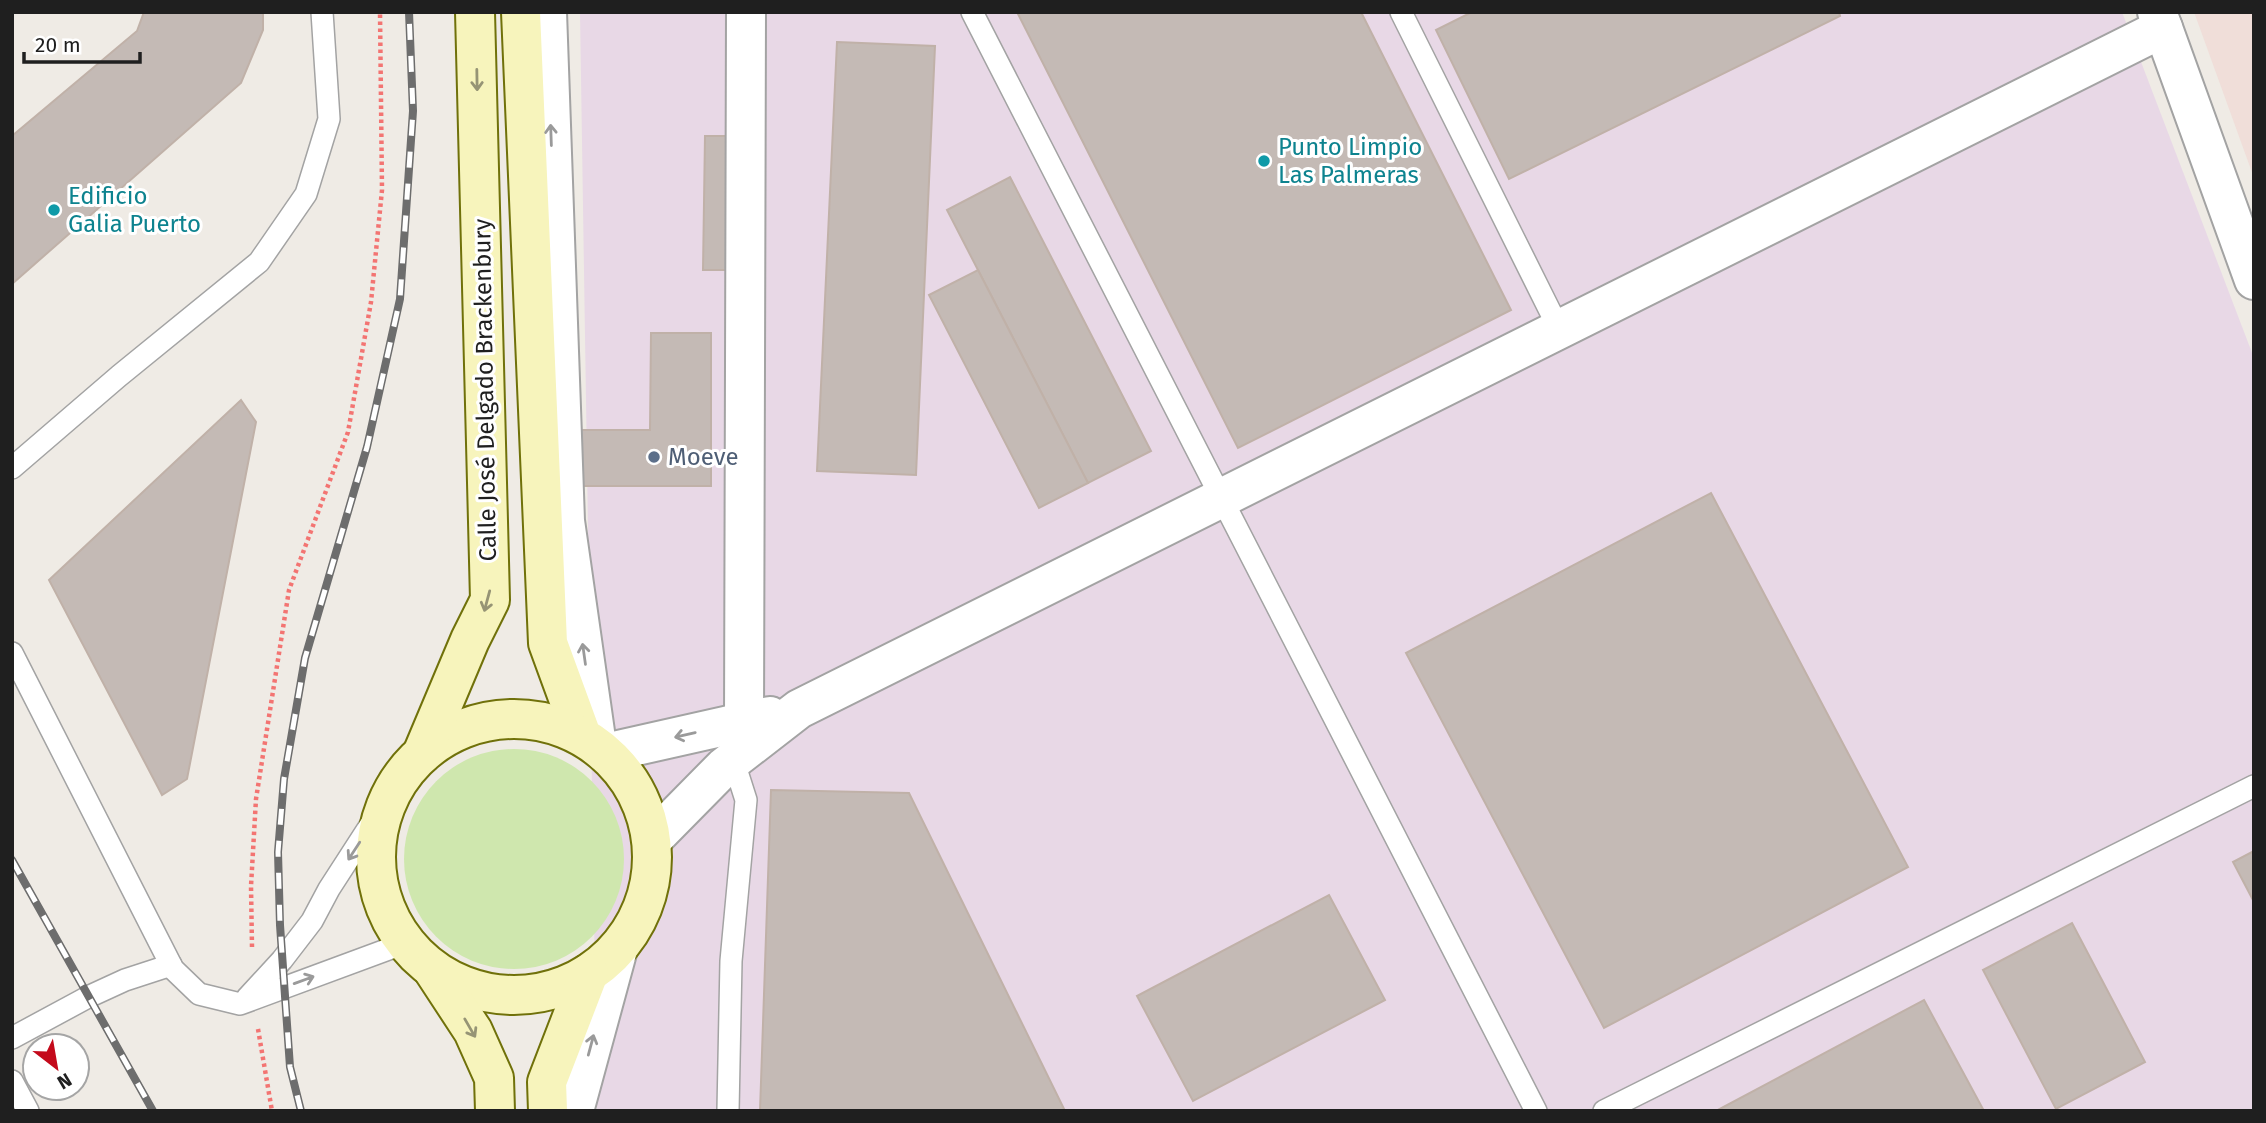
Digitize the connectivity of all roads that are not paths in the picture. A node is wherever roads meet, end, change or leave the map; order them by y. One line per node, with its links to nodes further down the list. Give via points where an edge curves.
1 (322, 12): 11 (lane, via 329,120 306,194 259,262)
2 (475, 12): 18 (main road, Calle José Delgado Brackenbury, one-way to 18, via 490,600)
3 (521, 12): 16 (main road, Calle José Delgado Brackenbury, via 548,643)
4 (547, 12): 16 (street, one-way to 4, via 565,521)
5 (746, 12): 15 (street)
6 (972, 12): 12 (lane)
7 (1401, 12): 10 (lane)
8 (2160, 20): 9 (street); 10 (street)
9 (2254, 280)
10 (1559, 329): 12 (street)
11 (12, 468)
12 (1221, 497): 14 (street); 34 (lane)
13 (12, 653): 23 (lane)
14 (799, 709): 15 (street); 17 (street)
15 (744, 722): 16 (street, one-way to 16)
16 (595, 745): 18 (main road, via 560,726 537,720 488,721 442,739); 20 (main road, via 628,777 644,807)
17 (733, 759): 20 (street); 33 (lane, via 746,800 731,961)
18 (413, 763): 21 (main road, Calle José Delgado Brackenbury, via 390,795 380,819 376,858 381,897); 26 (lane, one-way to 26, via 312,921)
19 (2254, 786): 35 (lane)
20 (652, 840): 22 (main road, via 646,897)
21 (405, 943): 24 (main road, Calle José Delgado Brackenbury); 26 (lane, one-way to 21)
22 (618, 948): 25 (main road); 32 (street, one-way to 22)
23 (171, 965): 26 (lane, via 199,994); 27 (lane, via 125,980)
24 (433, 970): 25 (main road, via 457,984 510,996 538,994); 30 (main road, one-way to 30, via 473,1031 494,1078)
25 (589, 974): 31 (main road, via 547,1082)
26 (240, 1004)
27 (12, 1038)
28 (12, 1081): 29 (lane)
29 (28, 1111)
30 (495, 1111)
31 (548, 1111)
32 (574, 1111)
33 (728, 1111)
34 (1536, 1111)
35 (1604, 1111)

